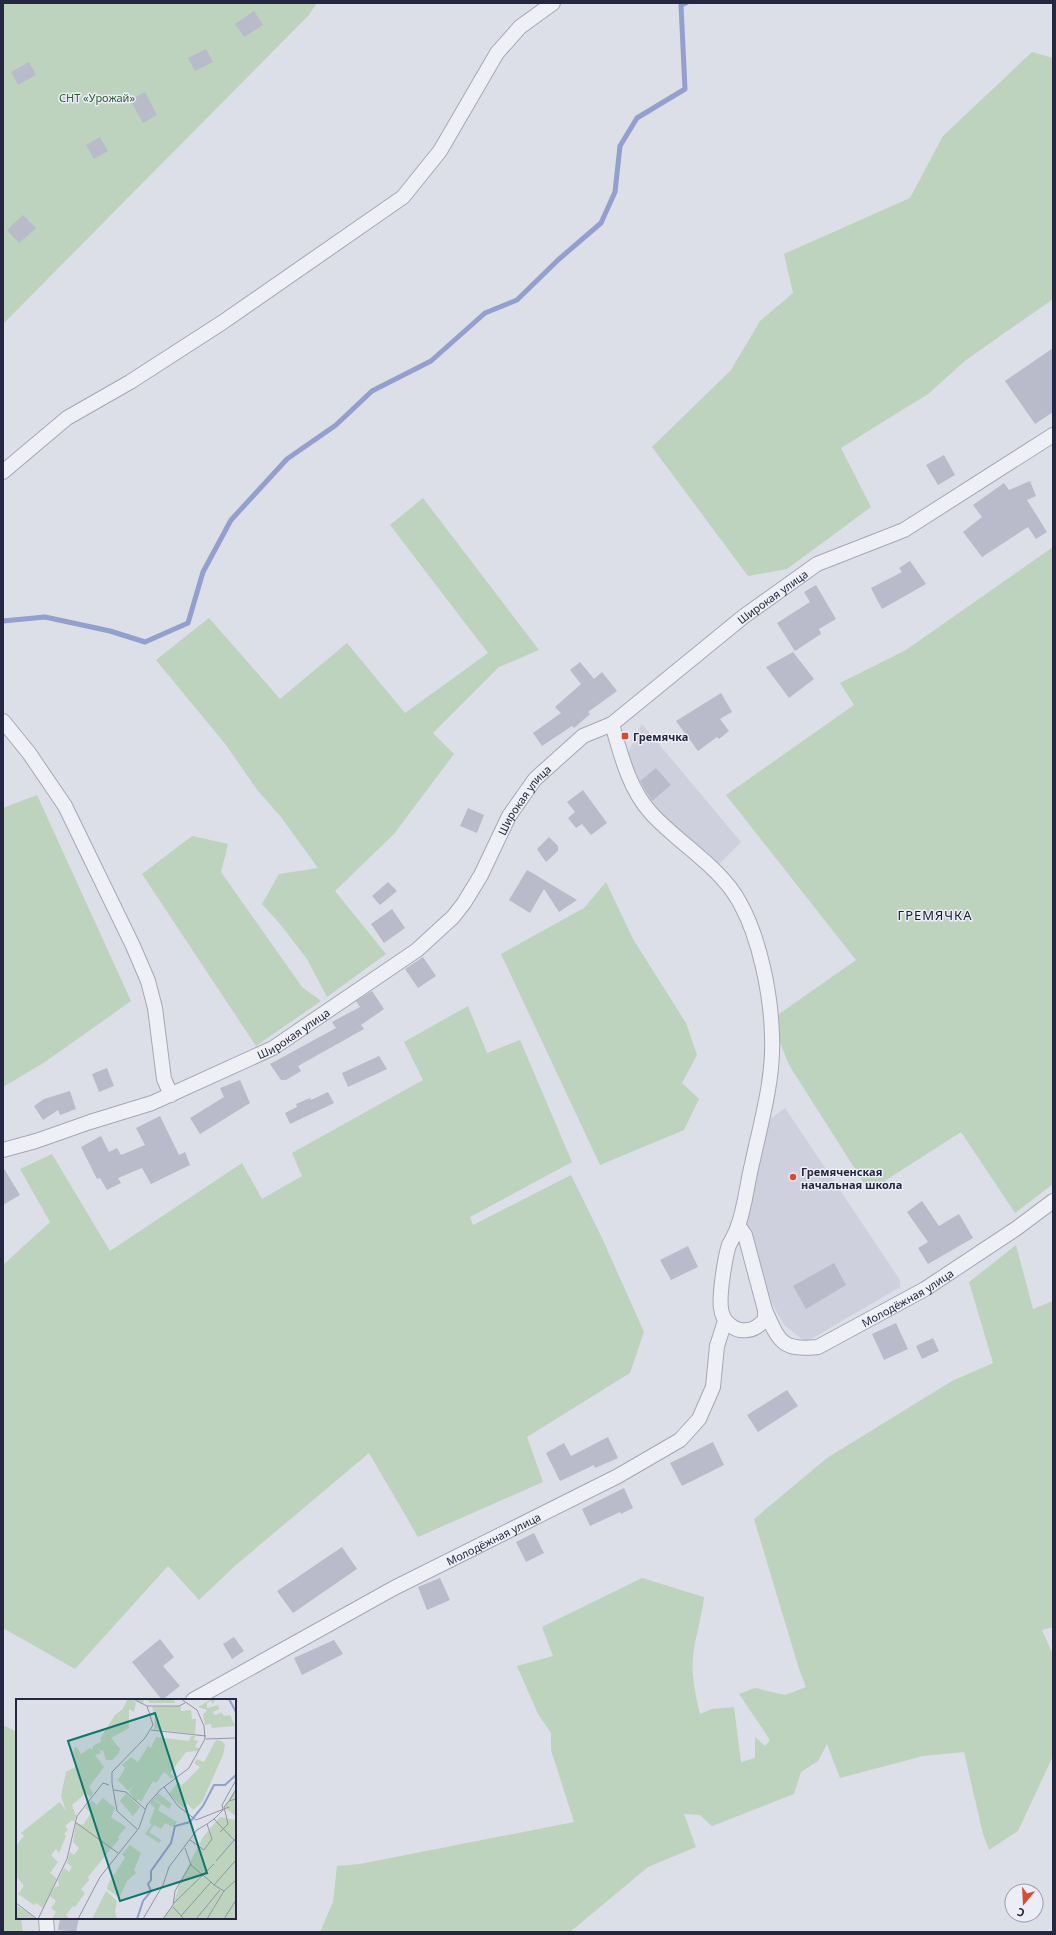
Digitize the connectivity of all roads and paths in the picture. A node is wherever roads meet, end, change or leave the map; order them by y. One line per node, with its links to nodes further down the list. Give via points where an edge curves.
1 (554, 3): 3 (street, via 520,27 497,53 440,151 403,197 223,322 130,382 66,418)
2 (1053, 435): 5 (street, Широкая улица, via 904,530 817,564 744,617)
3 (3, 472)
4 (3, 722): 6 (street, via 29,753 66,806 133,946 148,981 155,1008 164,1079)
5 (612, 724): 6 (street, Широкая улица, via 583,736 535,779 509,816 481,875 464,903 453,917 417,950 273,1048); 9 (street, via 624,766 636,791 651,812 720,877 740,902 761,963 768,998 772,1058 768,1090)
6 (171, 1095): 7 (street, Широкая улица)
7 (3, 1150)
8 (1053, 1201): 10 (street, Молодёжная улица, via 924,1290 818,1347 789,1346 777,1337)
9 (738, 1225): 10 (street, Молодёжная улица, via 745,1236); 11 (street, via 728,1247 722,1284 721,1308)
10 (765, 1310): 11 (street, via 765,1320 747,1331 734,1328)
11 (725, 1321): 12 (street, Молодёжная улица, via 717,1346 713,1387 699,1420 680,1440 618,1476 394,1588)
12 (195, 1699)
13 (46, 1919): 14 (street)
14 (47, 1932)

